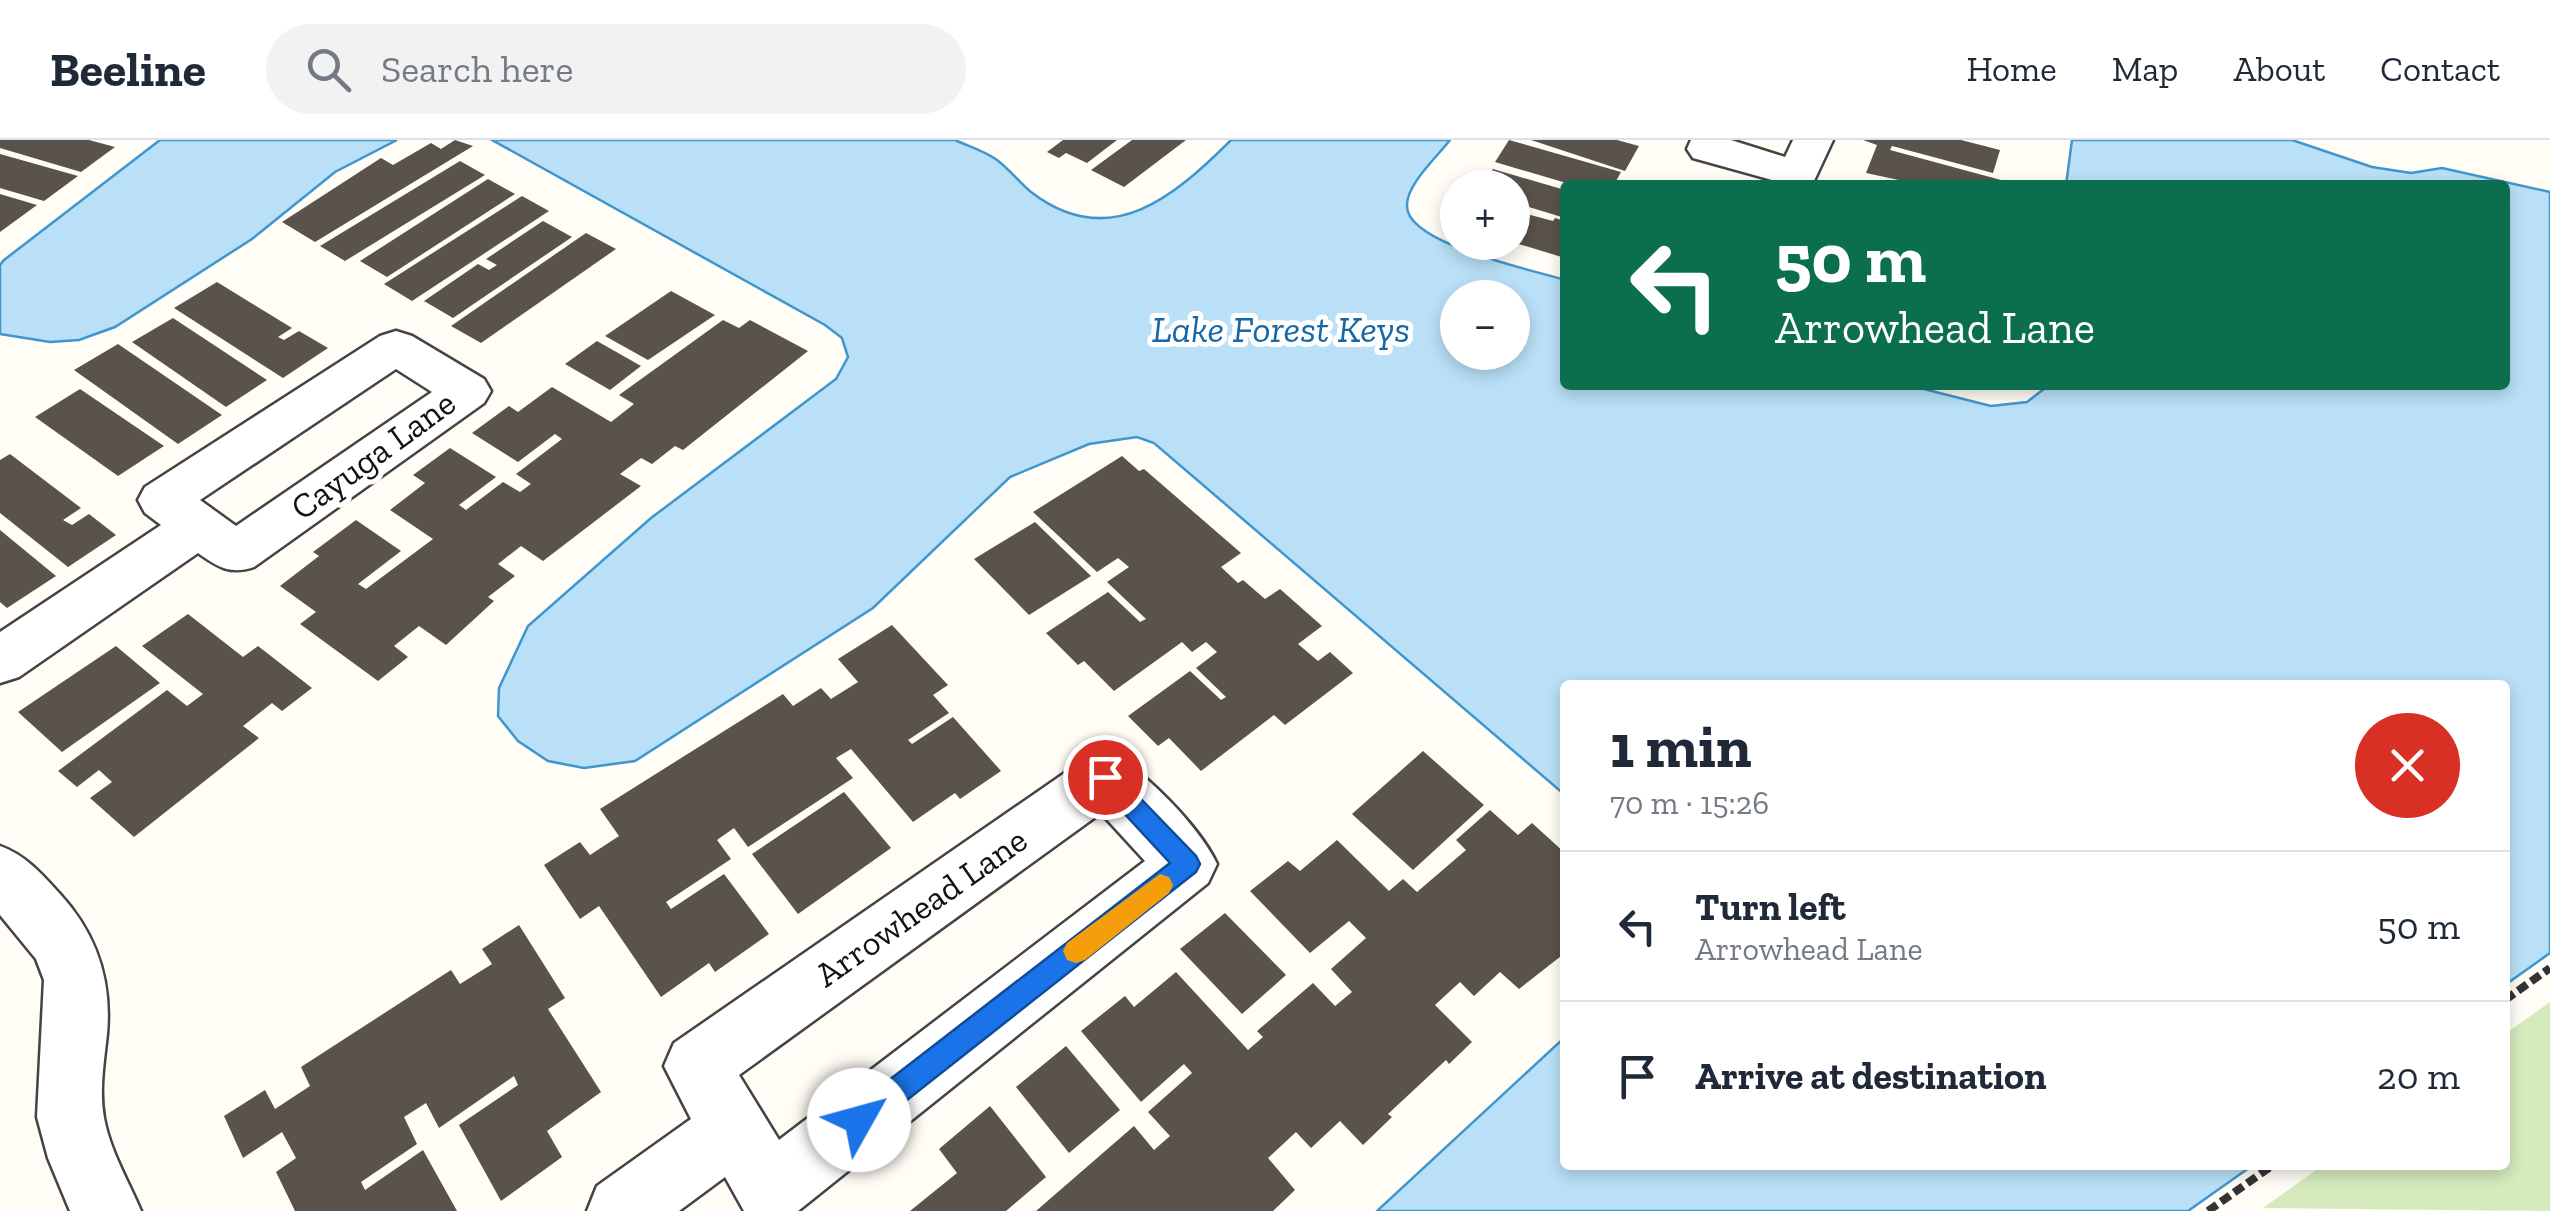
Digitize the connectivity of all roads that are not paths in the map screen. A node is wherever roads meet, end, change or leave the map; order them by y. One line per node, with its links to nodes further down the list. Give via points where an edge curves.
1 (1711, 140): 2 (street, via 1706,149 1798,174)
2 (1813, 140)
3 (198, 526): 3 (street, Cayuga Lane, via 163,500 396,347 467,391 236,553); 4 (street)
4 (0, 661)
5 (7, 892): 7 (street, via 56,938 69,960 76,984 69,1104 76,1145)
6 (734, 1129): 6 (street, Arrowhead Lane, via 697,1066 1105,777 1188,864 770,1190); 8 (street)
7 (106, 1211)
8 (622, 1211)

